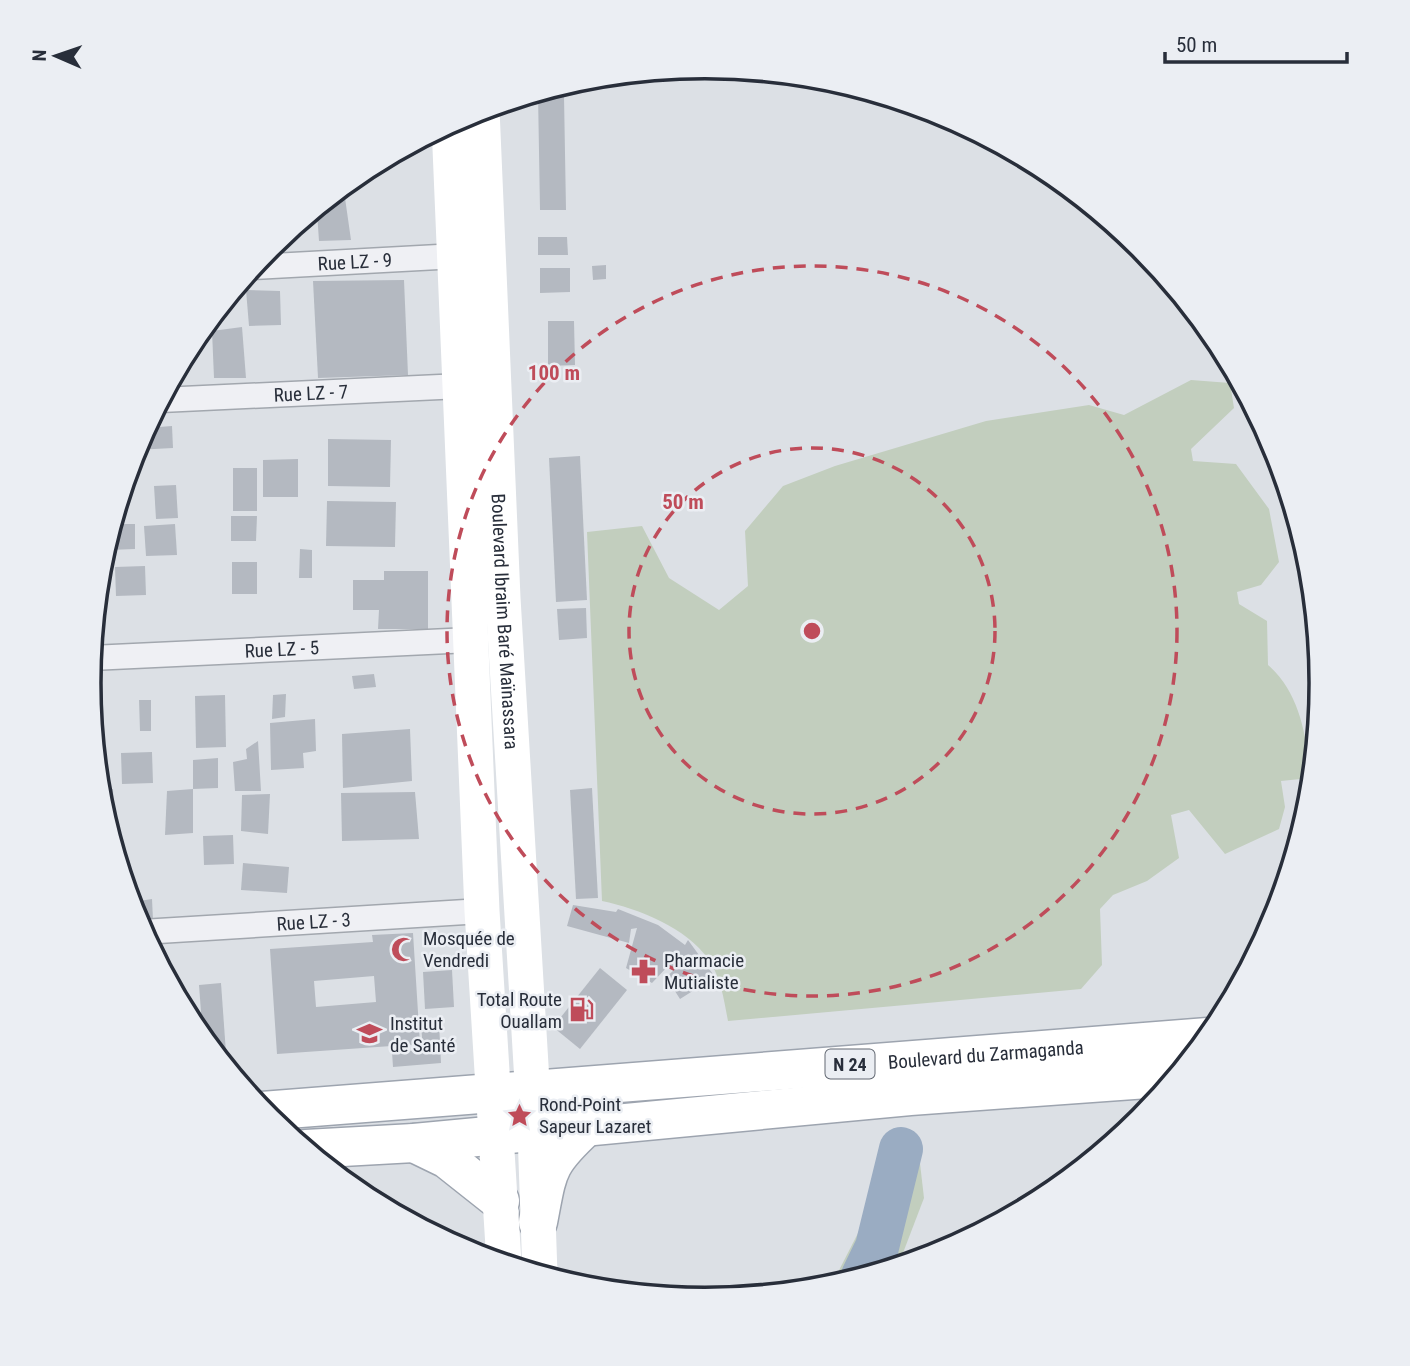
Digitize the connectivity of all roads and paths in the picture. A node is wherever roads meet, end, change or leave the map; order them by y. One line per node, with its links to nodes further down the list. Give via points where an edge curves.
1 (483, 122): 13 (main road, Boulevard Ibraim Baré Maïnassara, via 502,585)
2 (450, 136): 3 (main road, Boulevard Ibraim Baré Maïnassara)
3 (457, 256): 4 (street, Rue LZ - 9); 5 (main road, Boulevard Ibraim Baré Maïnassara)
4 (269, 266)
5 (461, 386): 6 (street, Rue LZ - 7); 7 (main road, Boulevard Ibraim Baré Maïnassara)
6 (172, 399)
7 (470, 640): 8 (street, Rue LZ - 5); 9 (main road, Boulevard Ibraim Baré Maïnassara)
8 (102, 657)
9 (482, 911): 10 (street, Rue LZ - 3); 14 (main road, Boulevard Ibraim Baré Maïnassara)
10 (155, 931)
11 (1193, 1038): 13 (main road, Boulevard du Zarmaganda / N 24)
12 (1162, 1078): 16 (main road, Boulevard du Zarmaganda / N 24)
13 (531, 1089): 14 (main road, Boulevard du Zarmaganda / N 24); 17 (main road, Boulevard Ibraim Baré Maïnassara)
14 (493, 1091): 15 (main road, Boulevard du Zarmaganda / N 24); 18 (main road, Boulevard Ibraim Baré Maïnassara)
15 (278, 1110)
16 (586, 1127): 17 (main road, Boulevard du Zarmaganda / N 24); 22 (main road, via 554,1158)
17 (535, 1132): 18 (main road, Boulevard du Zarmaganda / N 24); 22 (main road, Boulevard Ibraim Baré Maïnassara)
18 (497, 1135): 19 (main road, Boulevard du Zarmaganda / N 24); 21 (main road, Boulevard Ibraim Baré Maïnassara)
19 (414, 1143): 20 (main road, Boulevard du Zarmaganda / N 24); 21 (main road, via 447,1159)
20 (320, 1148)
21 (500, 1201): 23 (main road, Boulevard Ibraim Baré Maïnassara)
22 (538, 1222): 24 (main road, Boulevard Ibraim Baré Maïnassara)
23 (503, 1252)
24 (540, 1264)

